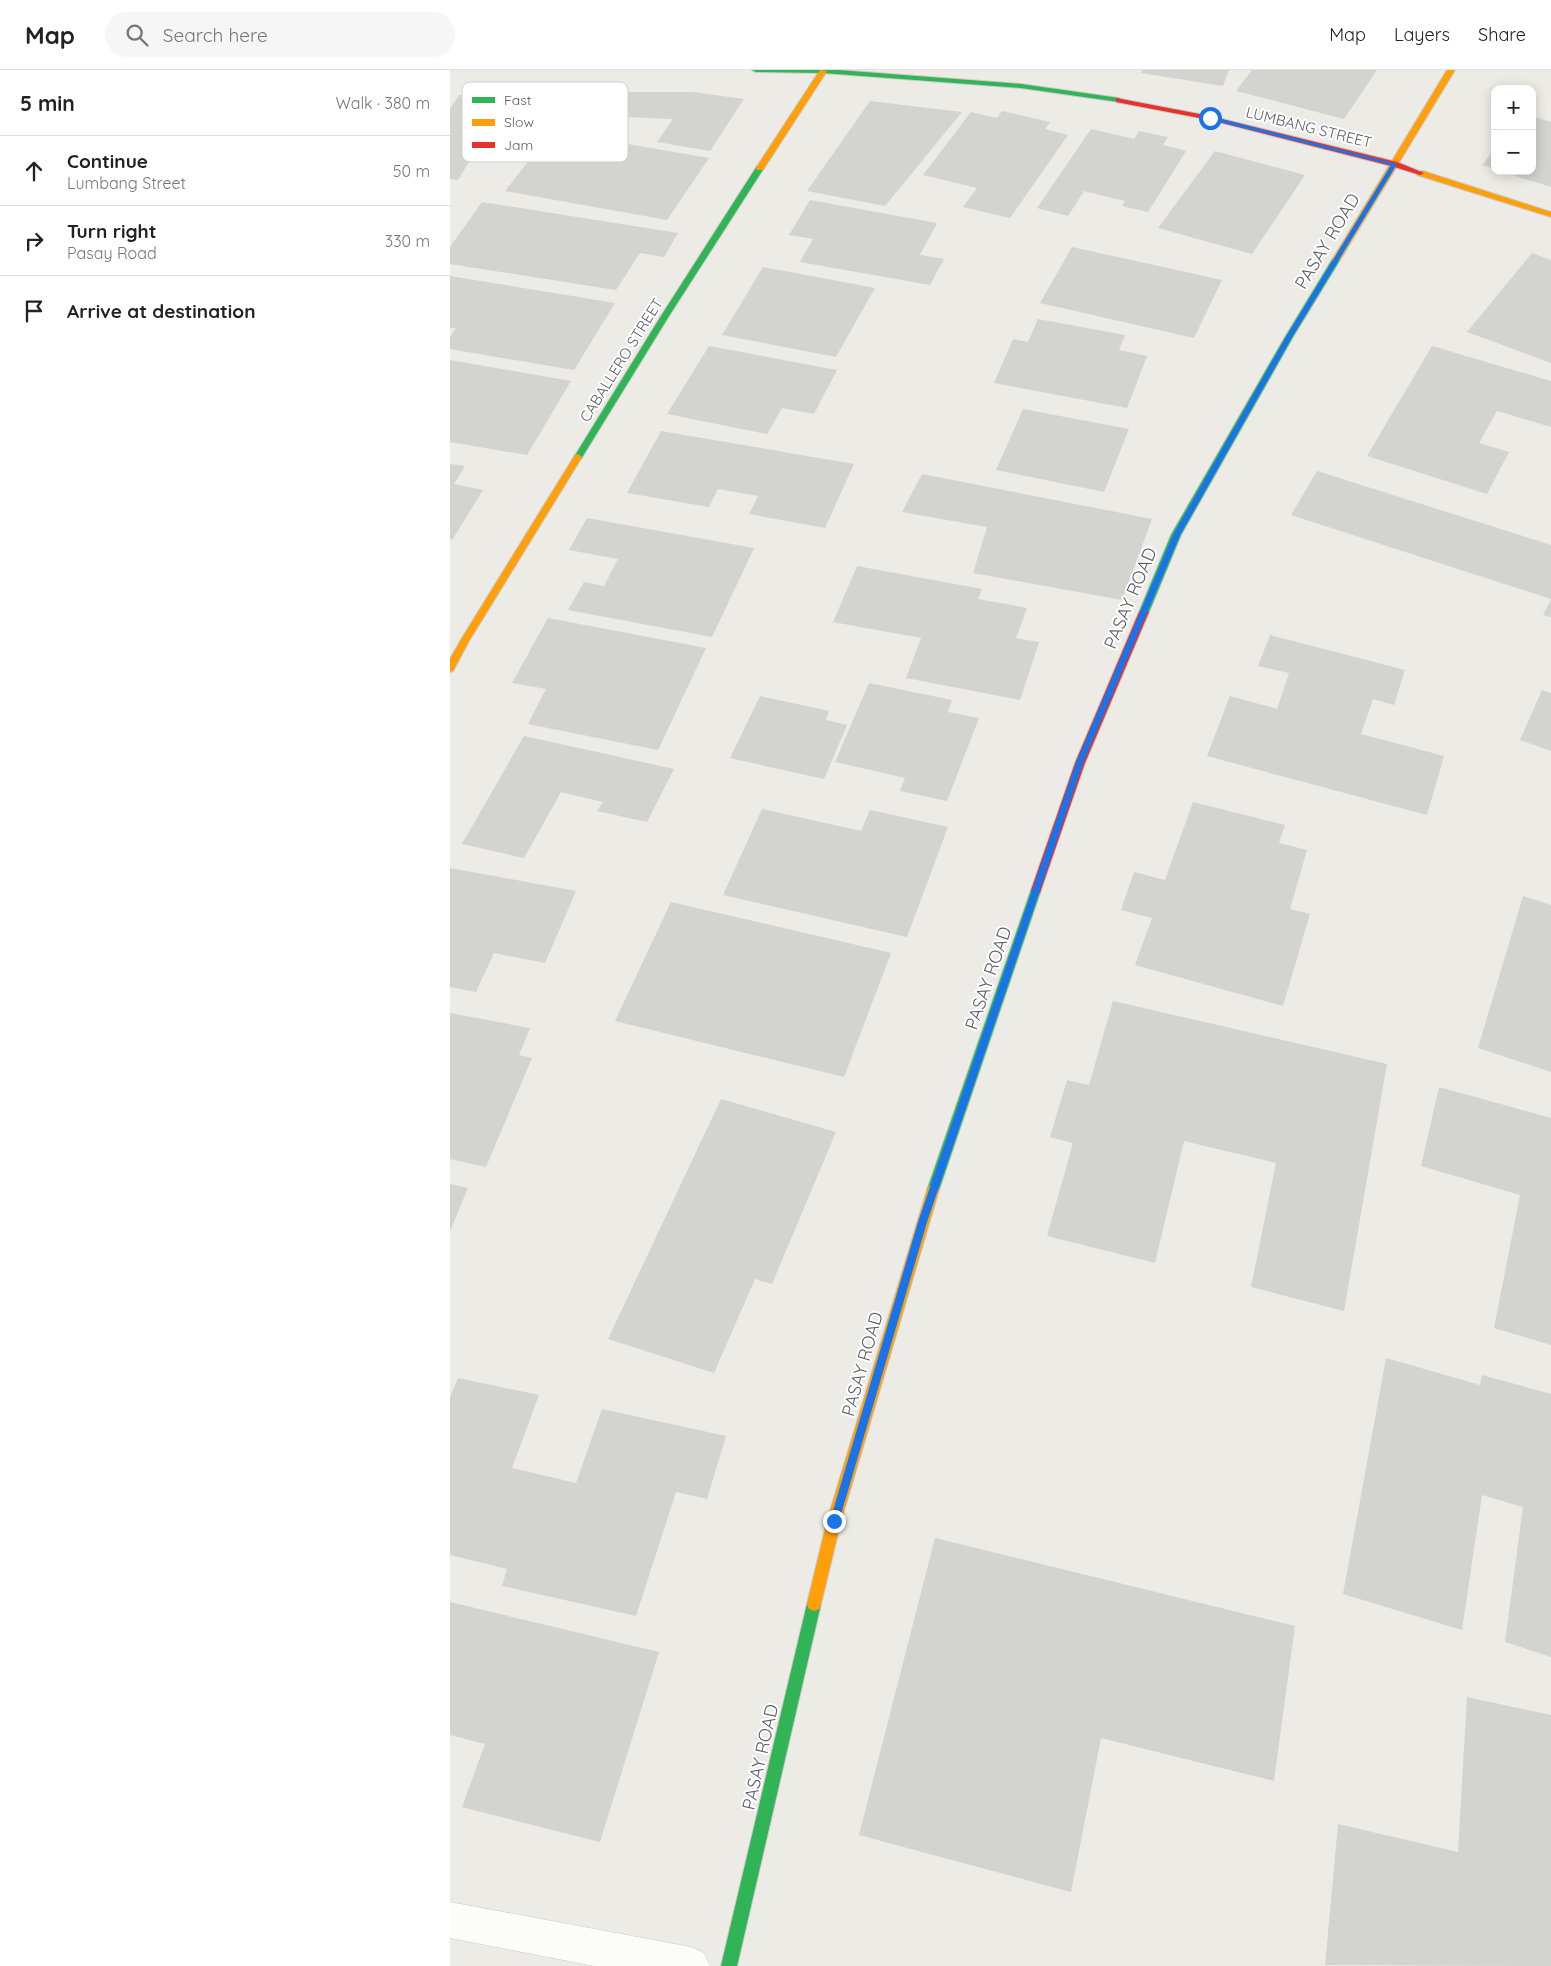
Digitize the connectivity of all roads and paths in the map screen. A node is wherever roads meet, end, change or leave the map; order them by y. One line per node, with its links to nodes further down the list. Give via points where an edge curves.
1 (756, 70): 3 (street, LUMBANG STREET)
2 (1451, 70): 4 (street, PASAY ROAD)
3 (823, 71): 4 (street, LUMBANG STREET, via 1021,86 1104,97 1210,118); 6 (street, CABALLERO STREET, via 665,316)
4 (1394, 164): 5 (street, LUMBANG STREET); 9 (street, PASAY ROAD, via 1289,337 1176,535 1080,763 922,1222 834,1521)
5 (1551, 215)
6 (450, 668)
7 (450, 1920): 8 (street)
8 (691, 1966)
9 (729, 1966)

